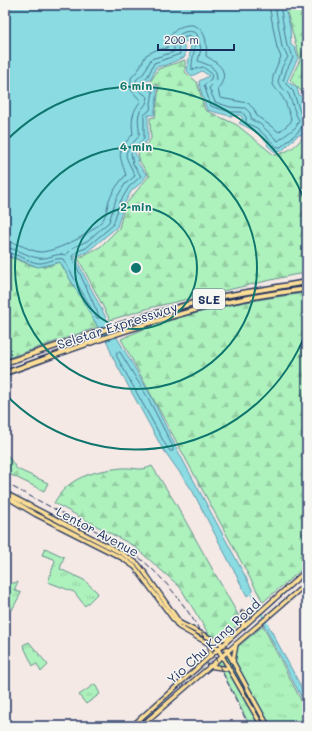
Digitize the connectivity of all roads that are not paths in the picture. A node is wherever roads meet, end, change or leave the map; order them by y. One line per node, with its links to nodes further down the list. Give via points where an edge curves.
1 (307, 282): 3 (highway, Seletar Expressway / SLE, via 212,298 100,331)
2 (307, 289): 4 (highway, Seletar Expressway / SLE, via 212,306 103,338)
3 (5, 363)
4 (5, 373)
5 (5, 493): 12 (main road, Lentor Avenue, via 124,554 138,564 180,623)
6 (5, 496): 13 (main road, Lentor Avenue, via 135,567 179,626)
7 (307, 570): 10 (main road, Yio Chu Kang Road)
8 (307, 582): 14 (main road, Yio Chu Kang Road)
9 (243, 613): 10 (main road)
10 (242, 628): 11 (main road, Yio Chu Kang Road)
11 (234, 636): 12 (main road); 15 (main road, Yio Chu Kang Road)
12 (214, 640): 15 (main road, Lentor Avenue)
13 (209, 642): 16 (main road, Lentor Avenue); 19 (main road, via 211,650)
14 (236, 644): 17 (main road, Yio Chu Kang Road); 20 (main road)
15 (224, 645): 16 (main road, Yio Chu Kang Road); 17 (main road)
16 (218, 649): 18 (main road, Lentor Avenue); 19 (main road, Yio Chu Kang Road)
17 (227, 650): 18 (main road, Yio Chu Kang Road); 20 (main road)
18 (222, 655): 21 (main road, Yio Chu Kang Road); 22 (main road, Lentor Avenue)
19 (207, 659): 23 (main road, Yio Chu Kang Road)
20 (233, 663): 26 (main road)
21 (209, 666): 22 (main road); 24 (main road, Yio Chu Kang Road)
22 (229, 668): 25 (main road, Lentor Avenue)
23 (132, 726)
24 (141, 726)
25 (262, 726)
26 (268, 726)

